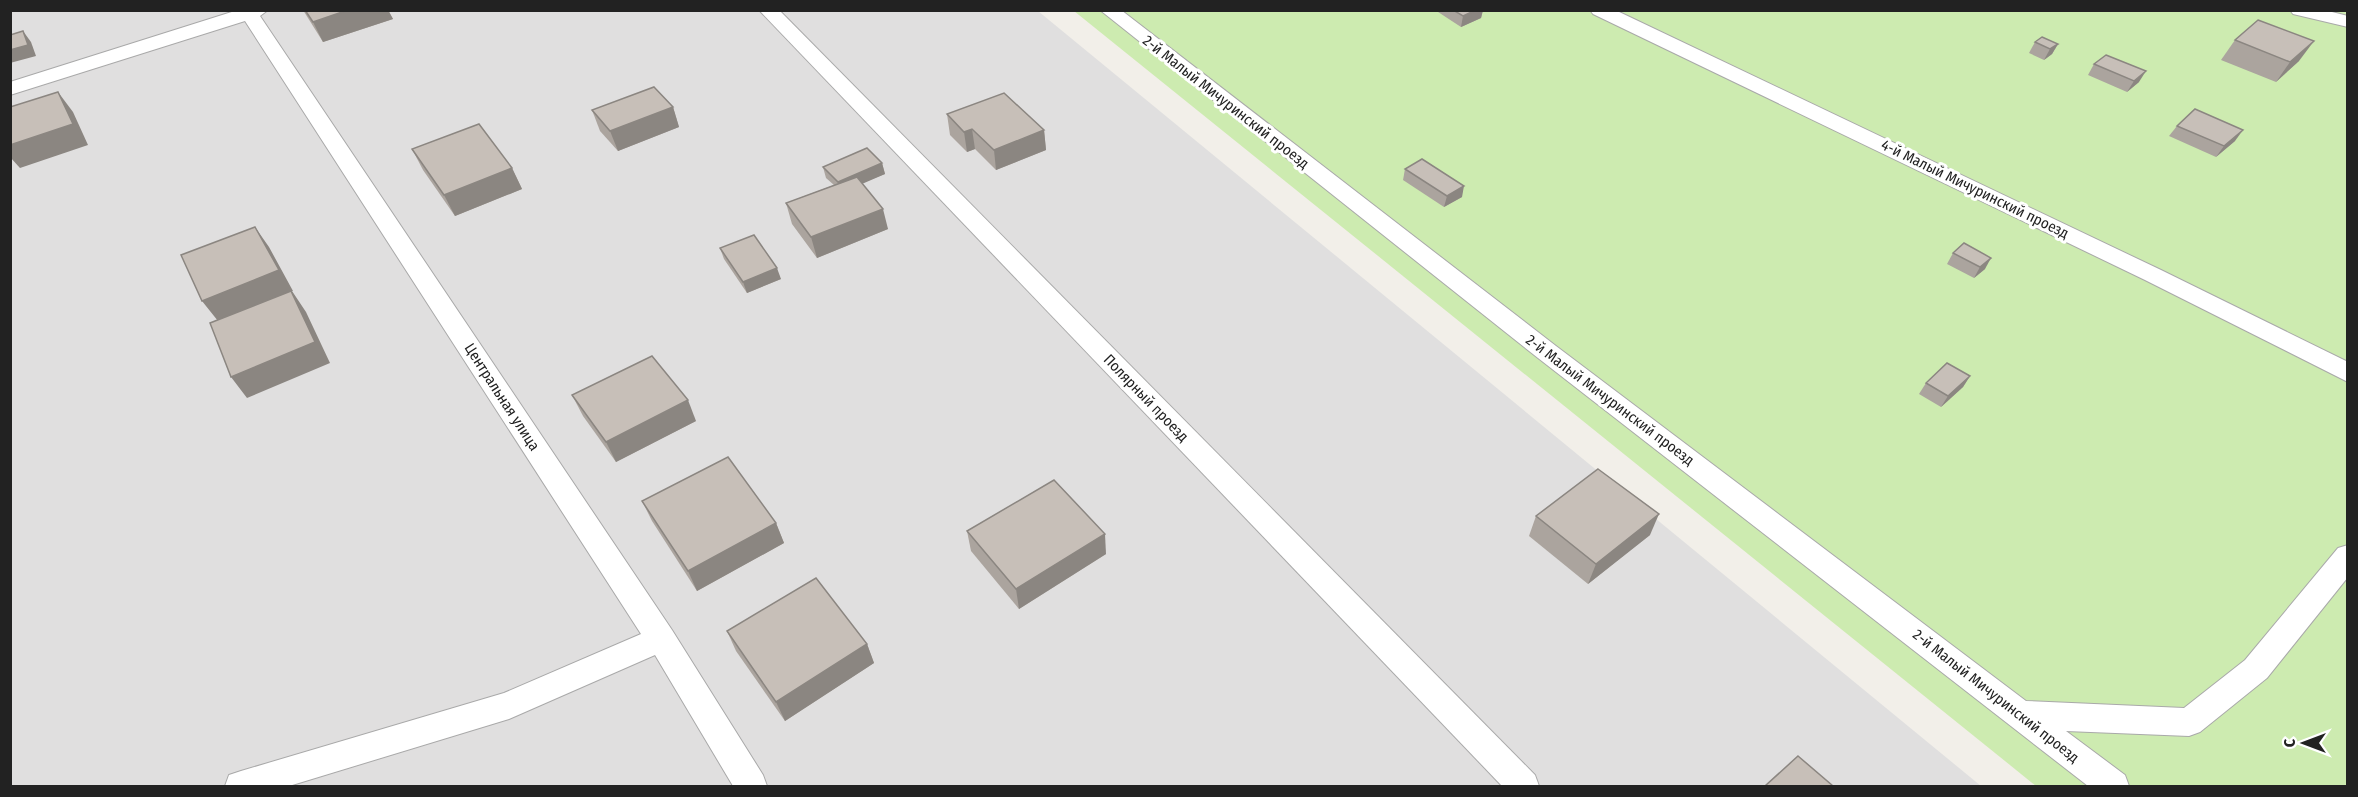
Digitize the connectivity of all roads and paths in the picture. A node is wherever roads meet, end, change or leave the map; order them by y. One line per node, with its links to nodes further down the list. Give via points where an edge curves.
1 (768, 10): 14 (lane, Полярный проезд)
2 (1109, 10): 11 (lane, 2-й Малый Мичуринский проезд, via 1547,352)
3 (1599, 10): 8 (lane, 4-й Малый Мичуринский проезд)
4 (2299, 10): 6 (lane)
5 (252, 12): 7 (lane); 10 (lane, Центральная улица)
6 (2348, 22)
7 (10, 89)
8 (2348, 373)
9 (2348, 556): 11 (lane, via 2256,669 2189,722)
10 (661, 639): 12 (lane, via 509,705); 13 (lane, Центральная улица)
11 (2023, 715): 15 (lane, 2-й Малый Мичуринский проезд)
12 (240, 786)
13 (751, 786)
14 (1523, 786)
15 (2113, 786)

